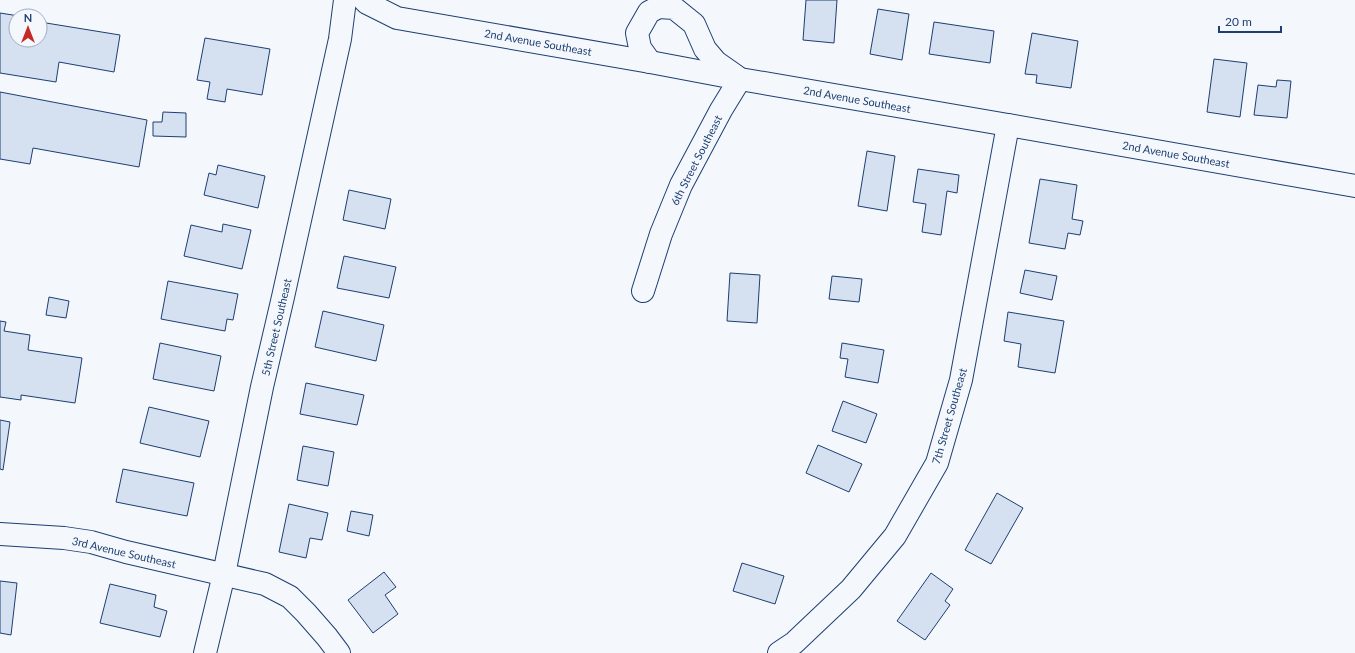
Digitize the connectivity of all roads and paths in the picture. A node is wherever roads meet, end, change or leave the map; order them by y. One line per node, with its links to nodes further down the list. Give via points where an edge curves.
1 (345, 0): 9 (street, 5th Street Southeast, via 340,39 262,387)
2 (364, 0): 3 (street, 2nd Avenue Southeast, via 397,18)
3 (650, 62): 4 (street, 2nd Avenue Southeast); 4 (street, via 640,48 637,33 649,12 659,7 674,8 694,24 705,49 716,62)
4 (740, 79): 5 (street, 2nd Avenue Southeast); 7 (street, 6th Street Southeast, via 681,185 661,234)
5 (1008, 125): 6 (street, 2nd Avenue Southeast); 12 (street, 7th Street Southeast, via 961,380 937,463 895,536 851,589 794,643)
6 (1355, 186)
7 (643, 291)
8 (0, 534): 9 (street, 3rd Avenue Southeast, via 91,542)
9 (224, 574): 10 (street, 5th Street Southeast); 11 (street, 3rd Avenue Southeast, via 265,584 290,597)
10 (205, 653)
11 (339, 653)
12 (779, 653)

